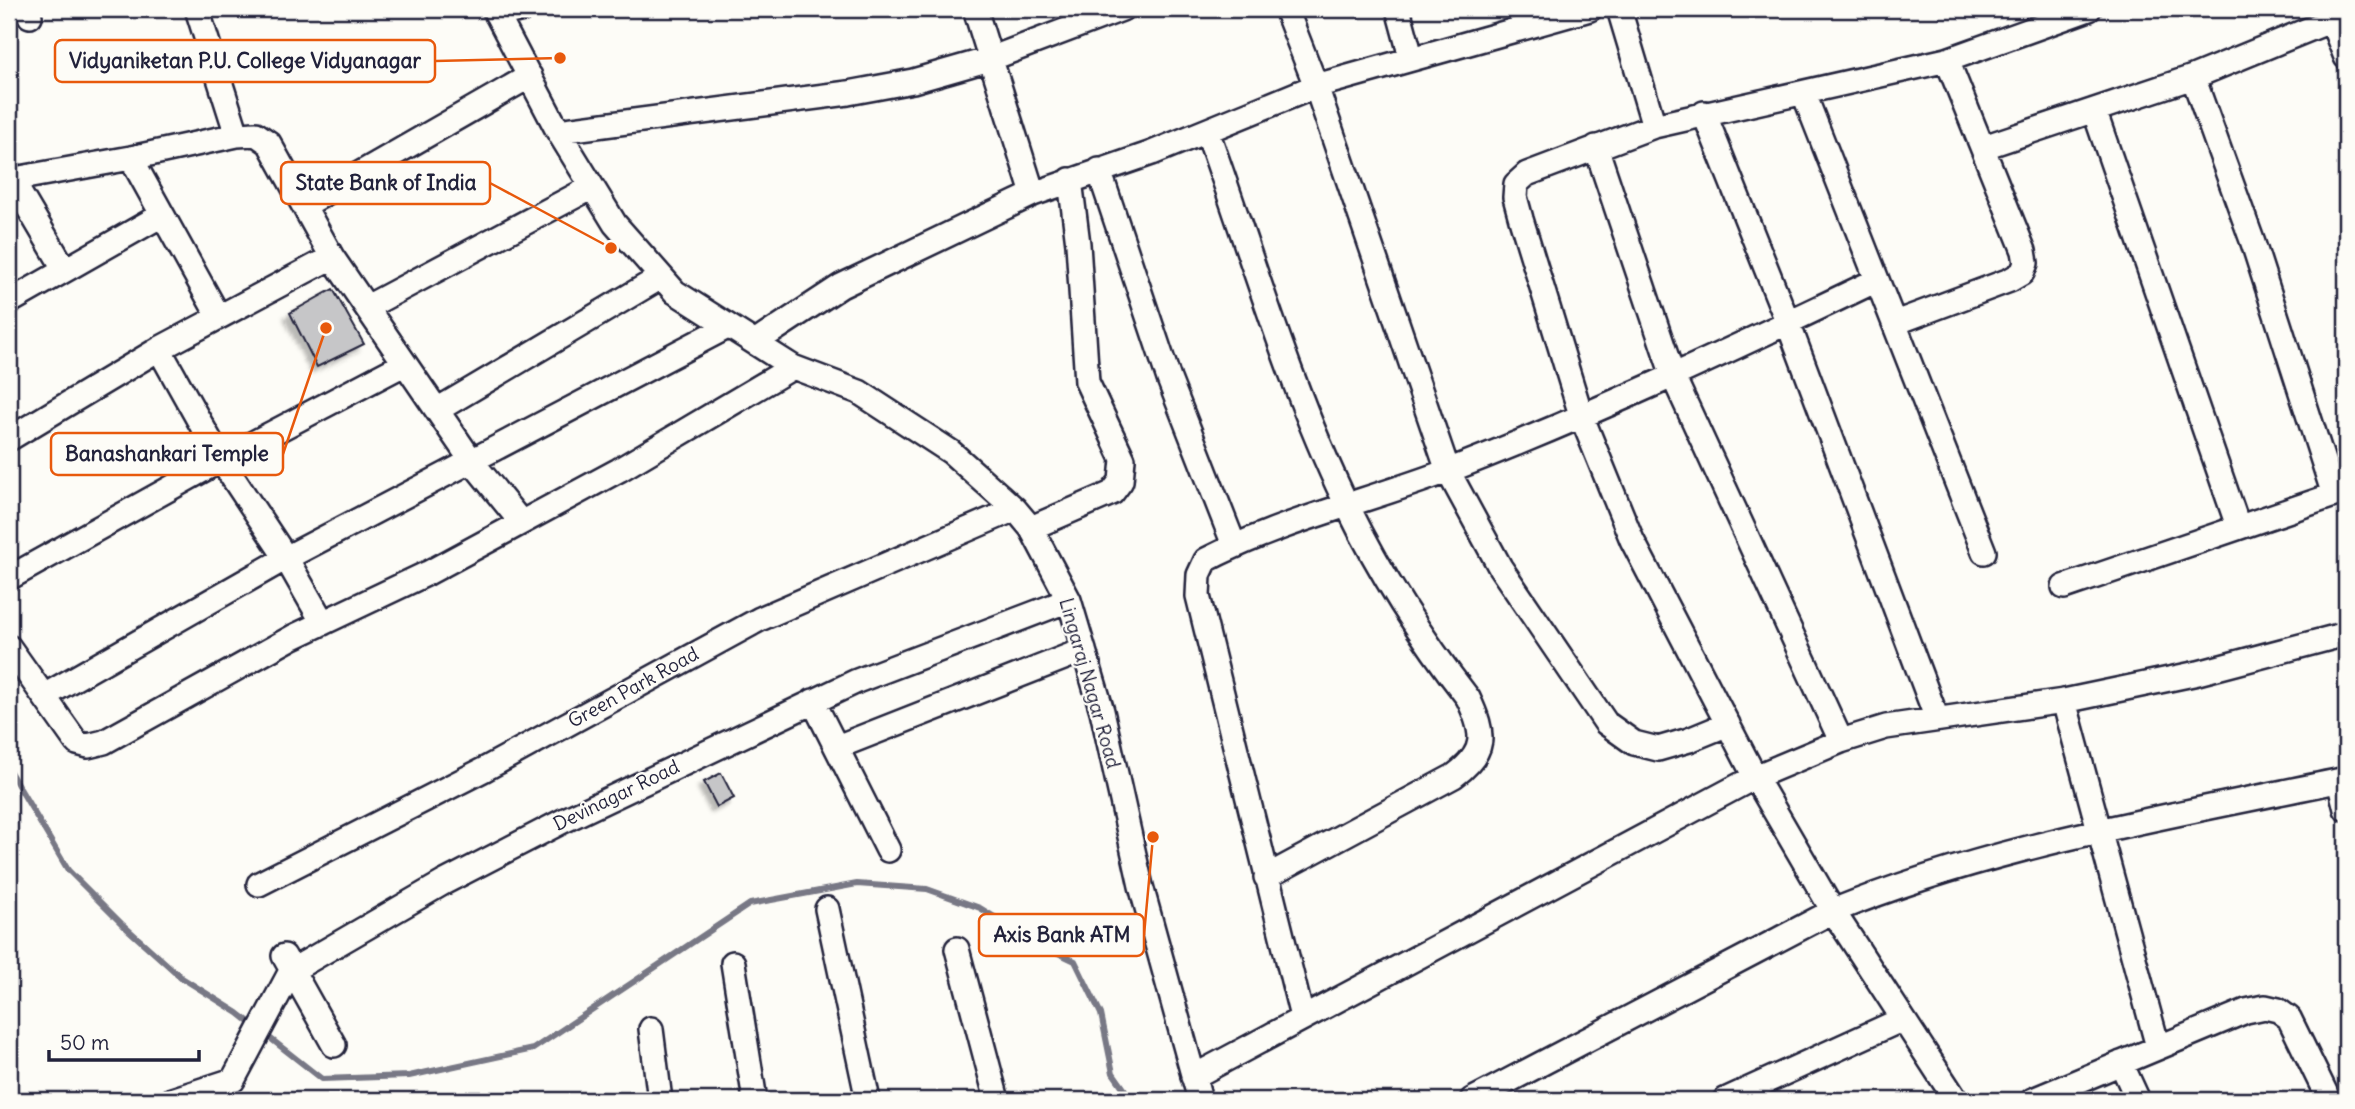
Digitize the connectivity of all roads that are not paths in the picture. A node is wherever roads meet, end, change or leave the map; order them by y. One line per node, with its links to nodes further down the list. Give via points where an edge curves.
1 (197, 9): 25 (street)
2 (523, 9): 10 (street)
3 (975, 9): 14 (street)
4 (1122, 9): 14 (street)
5 (1286, 9): 18 (street)
6 (1398, 9): 12 (street)
7 (1590, 9): 12 (street)
8 (1619, 9): 22 (street)
9 (2089, 9): 15 (street)
10 (495, 12): 16 (street, Lingaraj Nagar Road)
11 (2329, 15): 13 (street); 17 (street)
12 (1411, 57): 18 (street)
13 (2346, 57)
14 (990, 59): 23 (street, via 848,93); 33 (street)
15 (1947, 60): 19 (street); 27 (street)
16 (530, 76): 23 (street, Lingaraj Nagar Road); 34 (street)
17 (2193, 77): 20 (street); 57 (street)
18 (1317, 86): 24 (street); 56 (street)
19 (1804, 94): 21 (street); 39 (street)
20 (2094, 110): 27 (street); 61 (street)
21 (1704, 113): 22 (street); 43 (street)
22 (1654, 126): 26 (street)
23 (558, 131): 32 (street, Lingaraj Nagar Road)
24 (1207, 131): 29 (street); 58 (street, via 1312,426)
25 (237, 135): 28 (street); 34 (street, via 256,134 269,143)
26 (1595, 147): 50 (street); 52 (street, via 1527,174 1516,184 1515,197)
27 (1984, 147): 44 (street, via 2024,251 2022,273)
28 (131, 158): 30 (street); 35 (street)
29 (1099, 170): 31 (street); 63 (street, via 1169,379)
30 (9, 178): 37 (street)
31 (1070, 180): 33 (street); 62 (street, via 1087,382 1123,459 1121,481 1112,493)
32 (592, 187): 38 (street, Lingaraj Nagar Road, via 615,224); 41 (street)
33 (1033, 194): 46 (street, via 841,286)
34 (305, 205): 36 (street)
35 (162, 215): 37 (street); 42 (street)
36 (332, 257): 41 (street); 42 (street)
37 (65, 270): 40 (street)
38 (661, 277): 45 (street, Lingaraj Nagar Road, via 675,292); 51 (street)
39 (1877, 280): 43 (street); 44 (street)
40 (9, 302)
41 (368, 307): 48 (street)
42 (219, 317): 47 (street)
43 (1788, 323): 50 (street); 76 (street)
44 (1895, 323): 64 (street)
45 (727, 327): 46 (street, Lingaraj Nagar Road); 55 (street)
46 (756, 342): 49 (street, Lingaraj Nagar Road)
47 (159, 349): 53 (street); 54 (street)
48 (404, 364): 51 (street); 54 (street)
49 (793, 367): 59 (street, Lingaraj Nagar Road, via 859,392 951,452); 60 (street, via 620,470)
50 (1673, 376): 52 (street); 78 (street)
51 (437, 410): 55 (street)
52 (1581, 415): 56 (street); 77 (street, via 1632,540)
53 (9, 439)
54 (221, 460): 65 (street); 66 (street)
55 (473, 463): 60 (street); 65 (street)
56 (1448, 471): 58 (street); 77 (street, via 1500,566 1606,723 1634,743 1658,749)
57 (2340, 493): 61 (street)
58 (1347, 505): 63 (street); 85 (street, via 1392,589 1468,698 1481,740 1475,761 1454,776)
59 (1014, 509): 62 (street, Lingaraj Nagar Road); 86 (street, Green Park Road, via 760,619 485,769)
60 (521, 522): 69 (street)
61 (2238, 526): 67 (street)
62 (1031, 528): 68 (street, Lingaraj Nagar Road)
63 (1234, 545): 85 (street, via 1206,559 1198,596)
64 (1984, 552)
65 (286, 558): 69 (street); 73 (street)
66 (9, 578)
67 (2064, 587)
68 (1069, 600): 72 (street, Lingaraj Nagar Road); 74 (street, Devinagar Road)
69 (323, 623): 73 (street, via 104,742 77,744)
70 (2346, 634): 75 (street, via 2198,673)
71 (9, 647): 73 (street)
72 (1084, 650): 79 (street); 98 (street, Lingaraj Nagar Road, via 1153,937)
73 (44, 696)
74 (813, 701): 79 (street); 90 (street, Devinagar Road, via 563,821)
75 (2064, 701): 76 (street); 83 (street)
76 (1937, 719): 78 (street, via 1886,727)
77 (1728, 724): 80 (street)
78 (1841, 741): 80 (street)
79 (838, 747): 84 (street)
80 (1755, 777): 88 (street); 92 (street)
81 (2343, 780): 82 (street); 83 (street)
82 (2346, 809)
83 (2100, 832): 88 (street, via 1997,854); 96 (street)
84 (888, 850)
85 (1266, 877): 92 (street)
86 (260, 884)
87 (827, 909): 102 (street)
88 (1833, 911): 93 (street); 105 (street)
89 (957, 949): 103 (street)
90 (287, 963): 95 (street); 99 (street, via 233,1080)
91 (733, 963): 101 (street)
92 (1302, 1017): 98 (street)
93 (1903, 1019): 106 (street); 107 (street)
94 (651, 1029): 100 (street)
95 (334, 1045)
96 (2158, 1047): 97 (street); 110 (street, via 2246,1011 2278,1010 2294,1026)
97 (2121, 1063): 108 (street); 109 (street)
98 (1193, 1077): 104 (street, Lingaraj Nagar Road)
99 (172, 1100)
100 (660, 1100)
101 (755, 1100)
102 (868, 1100)
103 (997, 1100)
104 (1200, 1100)
105 (1472, 1100)
106 (1725, 1100)
107 (1956, 1100)
108 (2034, 1100)
109 (2138, 1100)
110 (2329, 1100)

